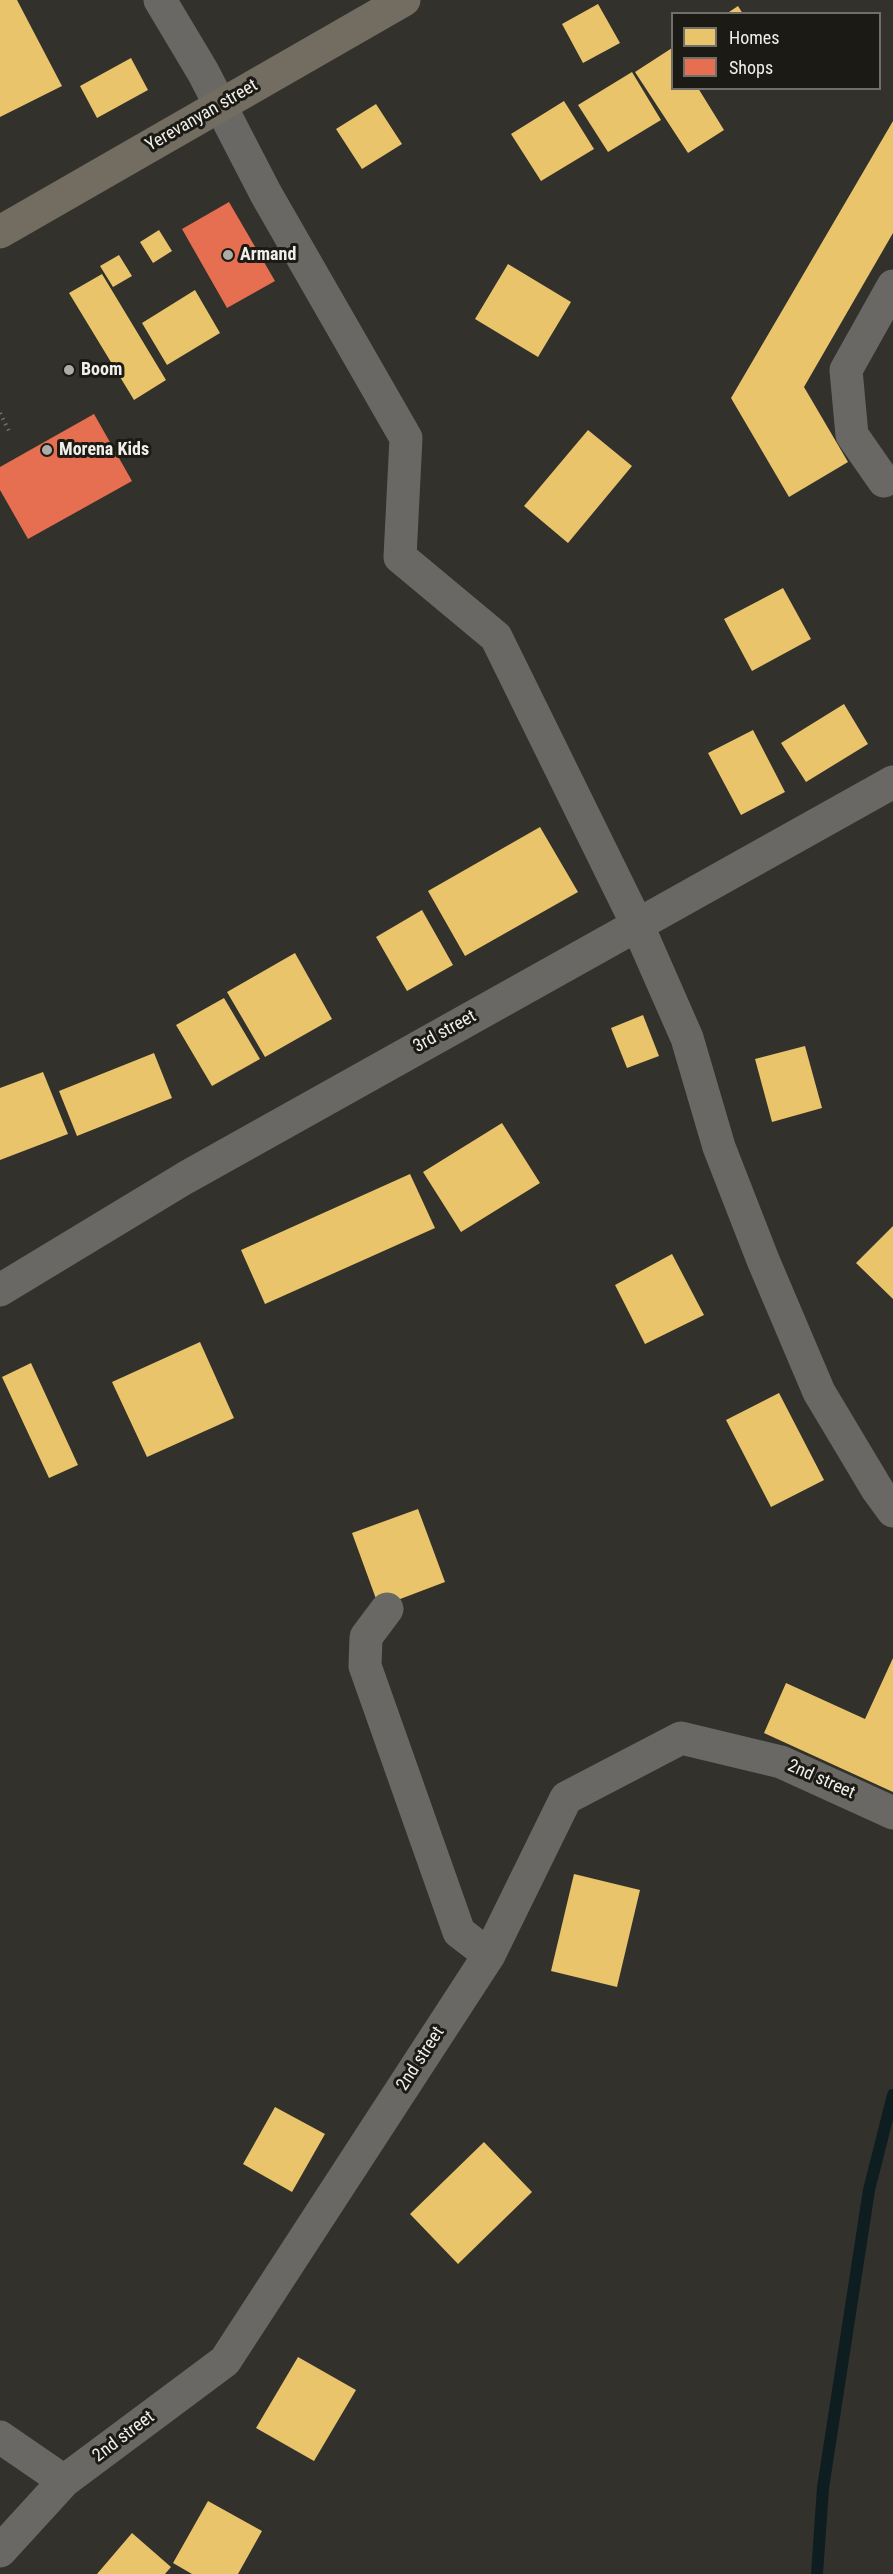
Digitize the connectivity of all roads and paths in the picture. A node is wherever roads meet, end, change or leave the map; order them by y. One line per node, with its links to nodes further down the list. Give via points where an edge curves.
1 (160, 0): 3 (street)
2 (404, 0): 3 (main road, Yerevanyan street)
3 (220, 106): 4 (main road, Yerevanyan street); 10 (street, via 406,438 400,557 496,637)
4 (0, 232)
5 (893, 286): 8 (street, via 846,370 852,435)
6 (0, 413): 7 (path)
7 (9, 431)
8 (885, 481)
9 (893, 782): 10 (street, 3rd street)
10 (637, 924): 11 (street, 3rd street, via 185,1178); 12 (street, via 687,1038 719,1147 819,1392)
11 (0, 1290)
12 (893, 1511)
13 (387, 1609): 15 (street, via 366,1637 365,1666 459,1932)
14 (893, 1813): 15 (street, 2nd street, via 781,1762 681,1738 566,1798)
15 (489, 1955): 17 (street, 2nd street, via 225,2361)
16 (0, 2437): 17 (street)
17 (64, 2481): 18 (street, 2nd street)
18 (0, 2551)

